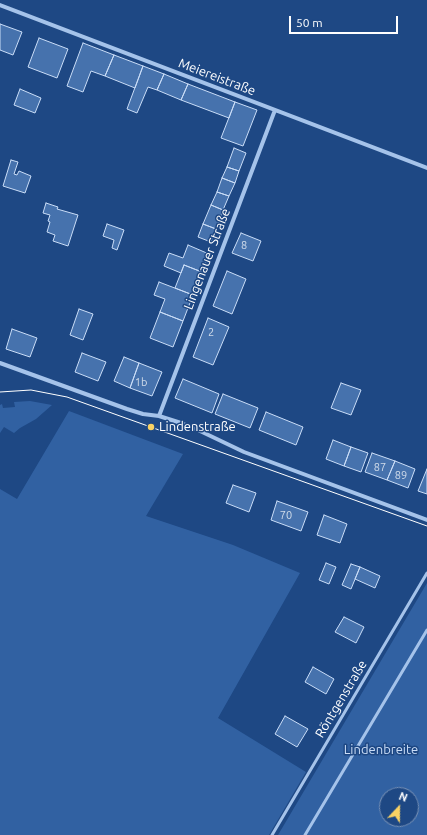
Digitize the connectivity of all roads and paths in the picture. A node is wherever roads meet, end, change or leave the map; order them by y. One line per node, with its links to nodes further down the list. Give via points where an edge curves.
1 (0, 5): 2 (street, Meiereistraße)
2 (274, 110): 3 (street, Meiereistraße); 5 (street, Lingenauer Straße)
3 (427, 168)
4 (0, 363): 5 (street, via 143,414)
5 (159, 416): 6 (street, via 198,430 244,452)
6 (427, 520)
7 (427, 573): 9 (lane, Röntgenstraße)
8 (427, 630): 10 (lane)
9 (272, 835)
10 (305, 835)

